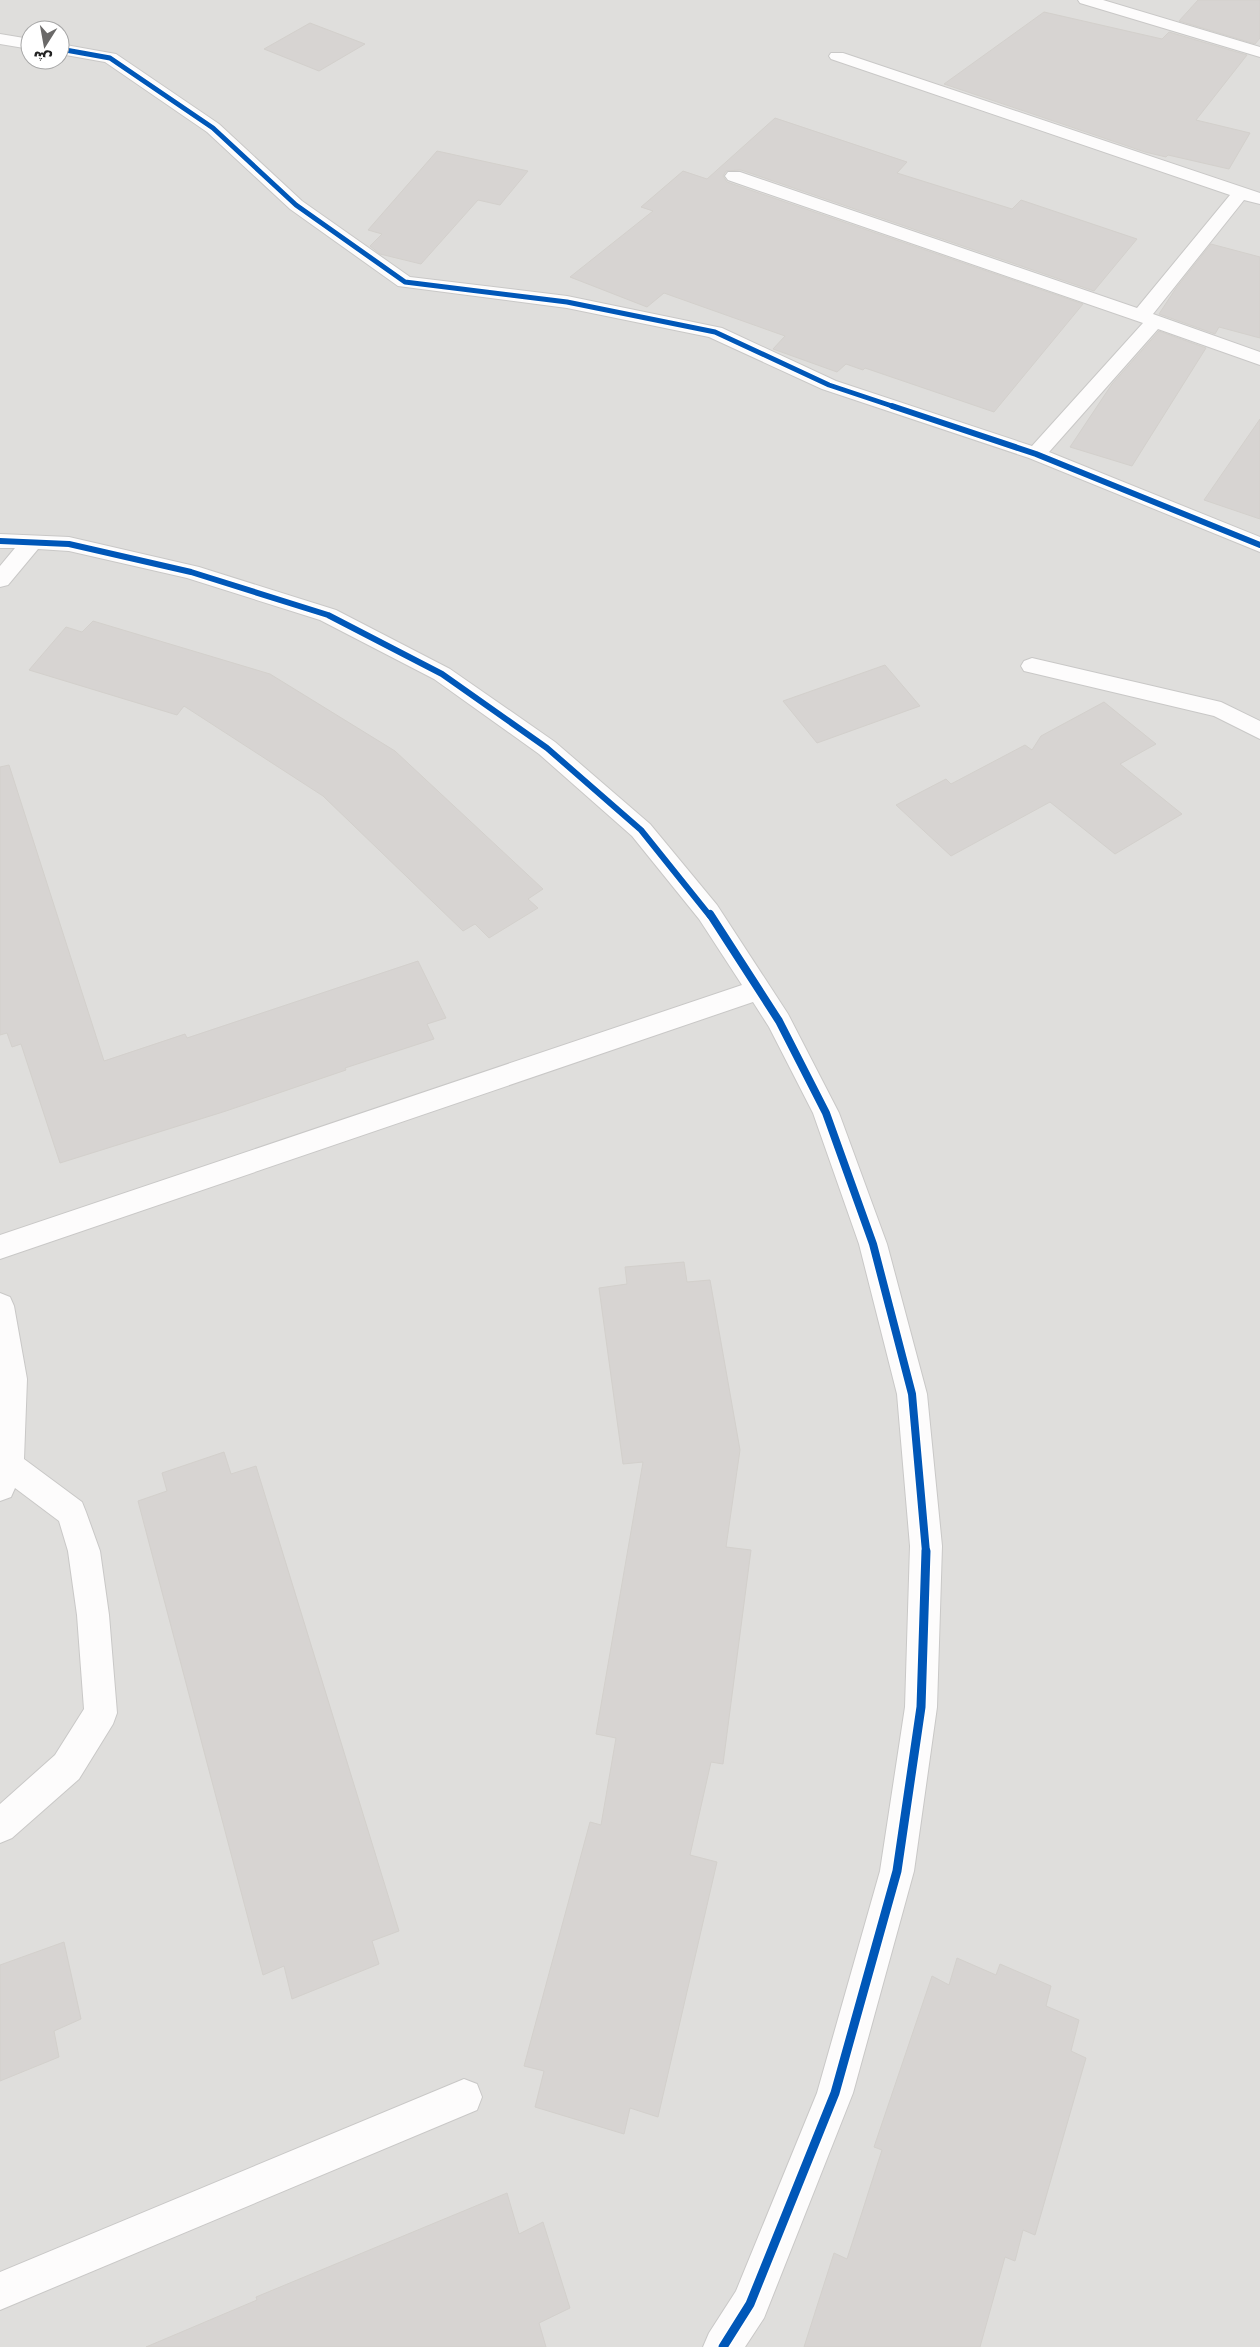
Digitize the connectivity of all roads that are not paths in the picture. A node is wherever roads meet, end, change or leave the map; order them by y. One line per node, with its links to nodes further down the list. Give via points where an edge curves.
1 (1086, 0): 5 (street)
2 (0, 39): 3 (street)
3 (20, 42)
4 (70, 51): 12 (street, via 110,58 213,128 296,205 405,282 567,302 715,332 829,385)
5 (1260, 52)
6 (837, 56): 8 (street)
7 (734, 176): 10 (street)
8 (1241, 192): 9 (street); 10 (street)
9 (1260, 199)
10 (1148, 318): 11 (street); 12 (street)
11 (1260, 359)
12 (1036, 454): 15 (street)
13 (0, 541): 14 (street)
14 (32, 543): 16 (street); 19 (street, via 69,544 191,572 328,615 442,674 547,748 641,830 708,912)
15 (1260, 545)
16 (0, 580)
17 (1032, 666): 18 (street, via 1221,710)
18 (1260, 731)
19 (758, 990): 20 (street); 26 (street, via 779,1021 826,1113 874,1244 912,1394 926,1546 921,1707 897,1871 835,2094 750,2304)
20 (0, 1247)
21 (0, 1306): 22 (street, via 12,1379)
22 (4, 1476): 23 (street, via 71,1512 86,1560 94,1614 101,1713 67,1768)
23 (0, 1826)
24 (464, 2097): 25 (street)
25 (0, 2291)
26 (723, 2347)

